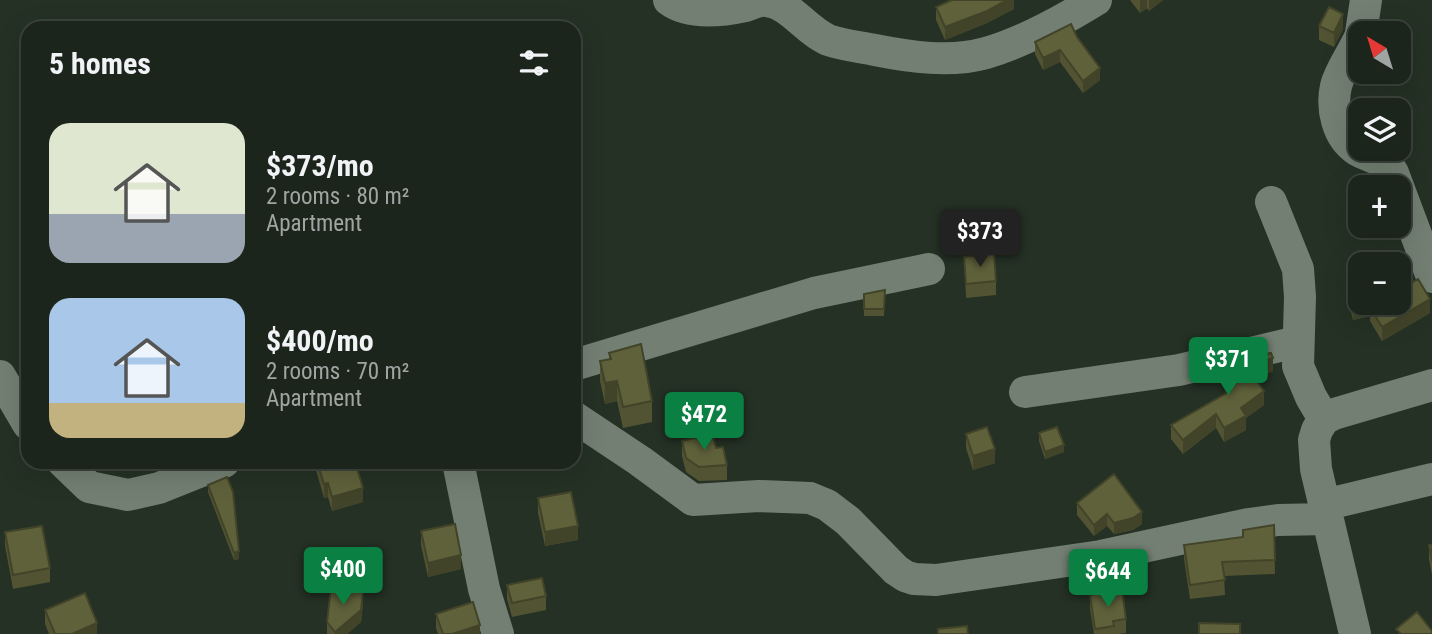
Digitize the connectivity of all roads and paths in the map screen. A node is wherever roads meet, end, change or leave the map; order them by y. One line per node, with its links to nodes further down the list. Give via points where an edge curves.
1 (669, 0): 2 (street, via 679,8 701,10 764,1 780,4 809,30 830,40 950,58 985,53 1035,34)
2 (1096, 0)
3 (1366, 0): 4 (street)
4 (1362, 21)
5 (1348, 60): 8 (street, via 1335,87 1342,134 1358,150 1388,165)
6 (1271, 202): 9 (street, via 1298,269)
7 (929, 269): 10 (street, via 814,293)
8 (1432, 277)
9 (1297, 342): 13 (street, via 1179,370); 15 (street, via 1302,379)
10 (581, 363)
11 (0, 376): 14 (street)
12 (1432, 385): 15 (street)
13 (1025, 392)
14 (21, 412)
15 (1324, 419): 21 (street, via 1314,440)
16 (581, 422): 21 (street, via 693,500 793,496 827,505 896,570 914,579 936,580 1101,556)
17 (70, 469): 18 (street, via 89,487 128,495)
18 (206, 469)
19 (459, 469): 22 (street)
20 (1432, 479): 21 (street)
21 (1325, 512): 23 (street)
22 (498, 634)
23 (1354, 634)

